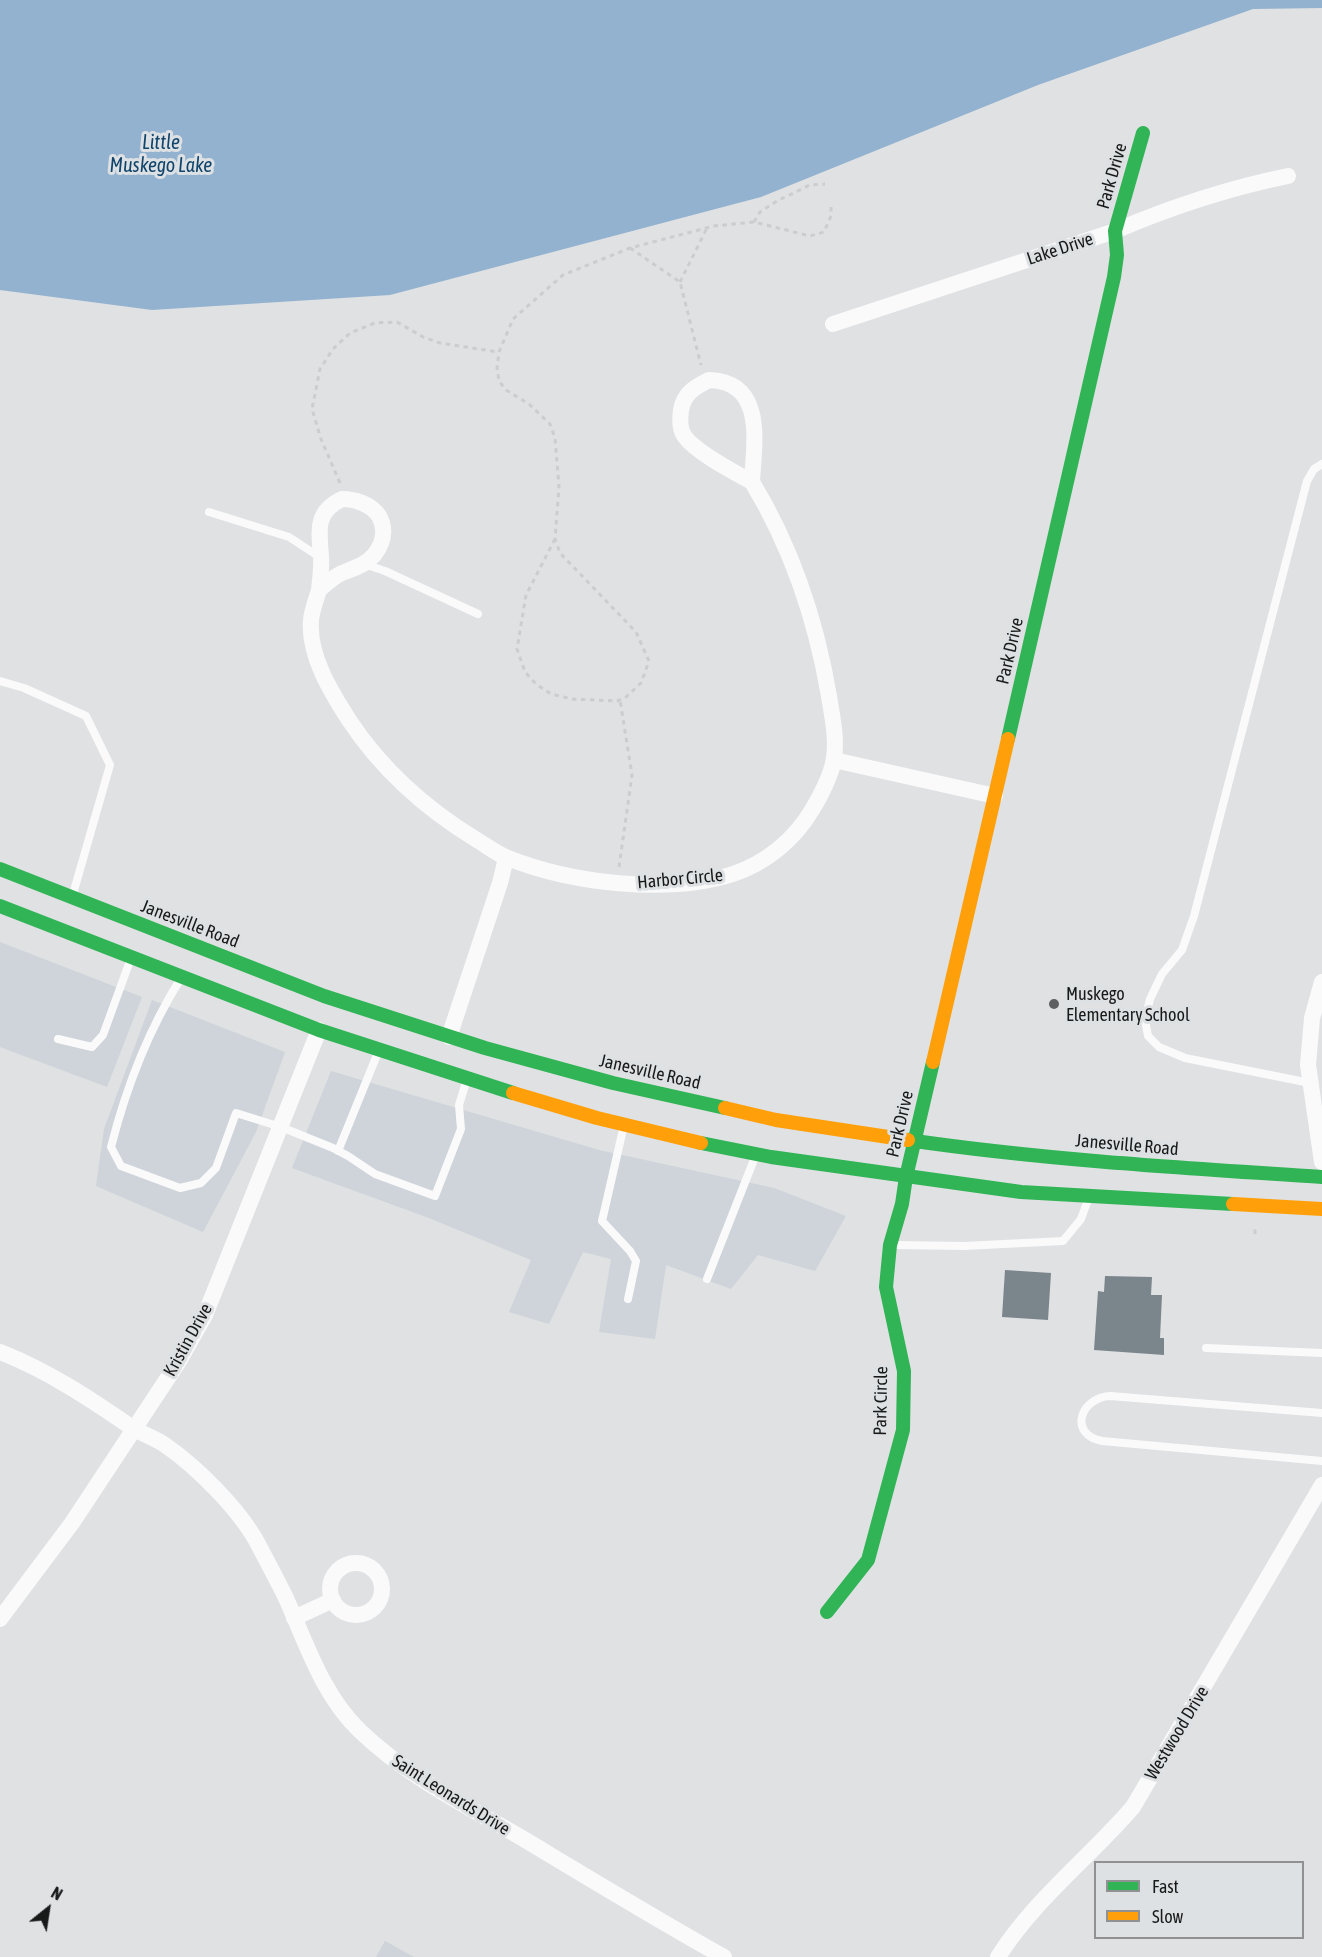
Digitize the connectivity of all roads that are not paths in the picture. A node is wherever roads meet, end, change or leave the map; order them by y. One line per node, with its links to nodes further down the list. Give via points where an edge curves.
1 (1143, 133): 3 (main road, Park Drive)
2 (1288, 176): 3 (street, Lake Drive, via 1150,216)
3 (1115, 231): 4 (street, Lake Drive); 14 (main road, Park Drive, via 1114,277)
4 (832, 324)
5 (1322, 464): 32 (lane, via 1314,468 1307,481 1194,916 1182,950 1162,974 1150,999 1145,1020 1148,1036 1159,1047 1185,1058)
6 (752, 482): 6 (street, Harbor Circle, via 755,429 749,401 736,387 709,380 688,393 683,402 679,420 685,437); 13 (street, Harbor Circle, via 770,510 805,597 821,653 834,730)
7 (209, 512): 8 (lane, via 289,537)
8 (321, 559): 9 (street, Harbor Circle, via 318,532 324,513 342,498 353,499 377,513 382,523 381,546); 10 (street, Harbor Circle)
9 (363, 564): 10 (street, via 334,577); 11 (lane)
10 (319, 590): 15 (street, Harbor Circle, via 311,620 319,665 330,691 363,741 430,809)
11 (478, 614)
12 (0, 681): 18 (lane, via 86,716 110,765)
13 (834, 759): 14 (street); 15 (street, Harbor Circle, via 804,824 762,860 733,874 650,884 617,883 555,873)
14 (995, 796): 36 (main road, Park Drive)
15 (506, 858): 27 (street)
16 (0, 869): 18 (main road, Janesville Road)
17 (0, 906): 18 (main road, Janesville Road)
18 (67, 914): 19 (main road, Janesville Road); 21 (main road, Janesville Road)
19 (131, 957): 20 (main road, Janesville Road); 26 (lane, via 103,1035 92,1047)
20 (182, 977): 24 (main road, Janesville Road); 35 (lane, via 160,1012 119,1115 111,1147 121,1166 180,1188 201,1183 216,1168 236,1113)
21 (279, 978): 23 (main road); 25 (main road, Janesville Road)
22 (1321, 990): 32 (street, via 1311,1030)
23 (305, 1001)
24 (316, 1023): 25 (main road, via 370,1020); 28 (main road, Janesville Road); 35 (street, Kristin Drive)
25 (432, 1032): 27 (main road, Janesville Road)
26 (58, 1039)
27 (446, 1042): 33 (main road, via 477,1076); 36 (main road, Janesville Road, via 764,1117)
28 (363, 1044): 29 (main road, Janesville Road); 30 (main road)
29 (379, 1050): 31 (main road, Janesville Road); 37 (lane)
30 (426, 1050)
31 (467, 1078): 33 (main road, Janesville Road); 37 (lane, via 459,1106 461,1130 435,1196 375,1174)
32 (1310, 1083): 39 (street)
33 (492, 1086): 34 (main road, Janesville Road)
34 (624, 1125): 38 (main road, Janesville Road); 46 (lane, via 602,1221 636,1261)
35 (280, 1127): 37 (lane); 51 (street, Kristin Drive, via 205,1315)
36 (914, 1141): 40 (main road, Janesville Road, via 1180,1168); 41 (main road, Park Drive)
37 (338, 1151)
38 (756, 1154): 41 (main road, Janesville Road); 45 (lane)
39 (1322, 1162)
40 (1322, 1177)
41 (906, 1178): 42 (main road, Janesville Road); 44 (main road, Park Circle)
42 (1089, 1196): 43 (main road, Janesville Road); 44 (lane, via 1081,1219 1063,1241)
43 (1322, 1209)
44 (890, 1245): 55 (main road, Park Circle, via 886,1287 904,1371 903,1430 868,1560)
45 (707, 1280)
46 (628, 1299)
47 (1206, 1348): 49 (lane)
48 (0, 1352): 51 (street, Saint Leonards Drive, via 68,1384)
49 (1322, 1353)
50 (1322, 1413): 52 (lane, via 1110,1396 1092,1402 1081,1421 1091,1439 1102,1442)
51 (134, 1429): 56 (street, Saint Leonards Drive, via 178,1454 234,1510 257,1541); 57 (street, Kristin Drive, via 72,1523)
52 (1322, 1461)
53 (1322, 1485): 59 (street, Westwood Drive, via 1133,1807 1039,1902)
54 (333, 1600): 56 (street)
55 (827, 1612)
56 (294, 1618): 58 (street, Saint Leonards Drive, via 321,1678 340,1707 397,1764)
57 (0, 1620)
58 (724, 1957)
59 (998, 1957)

